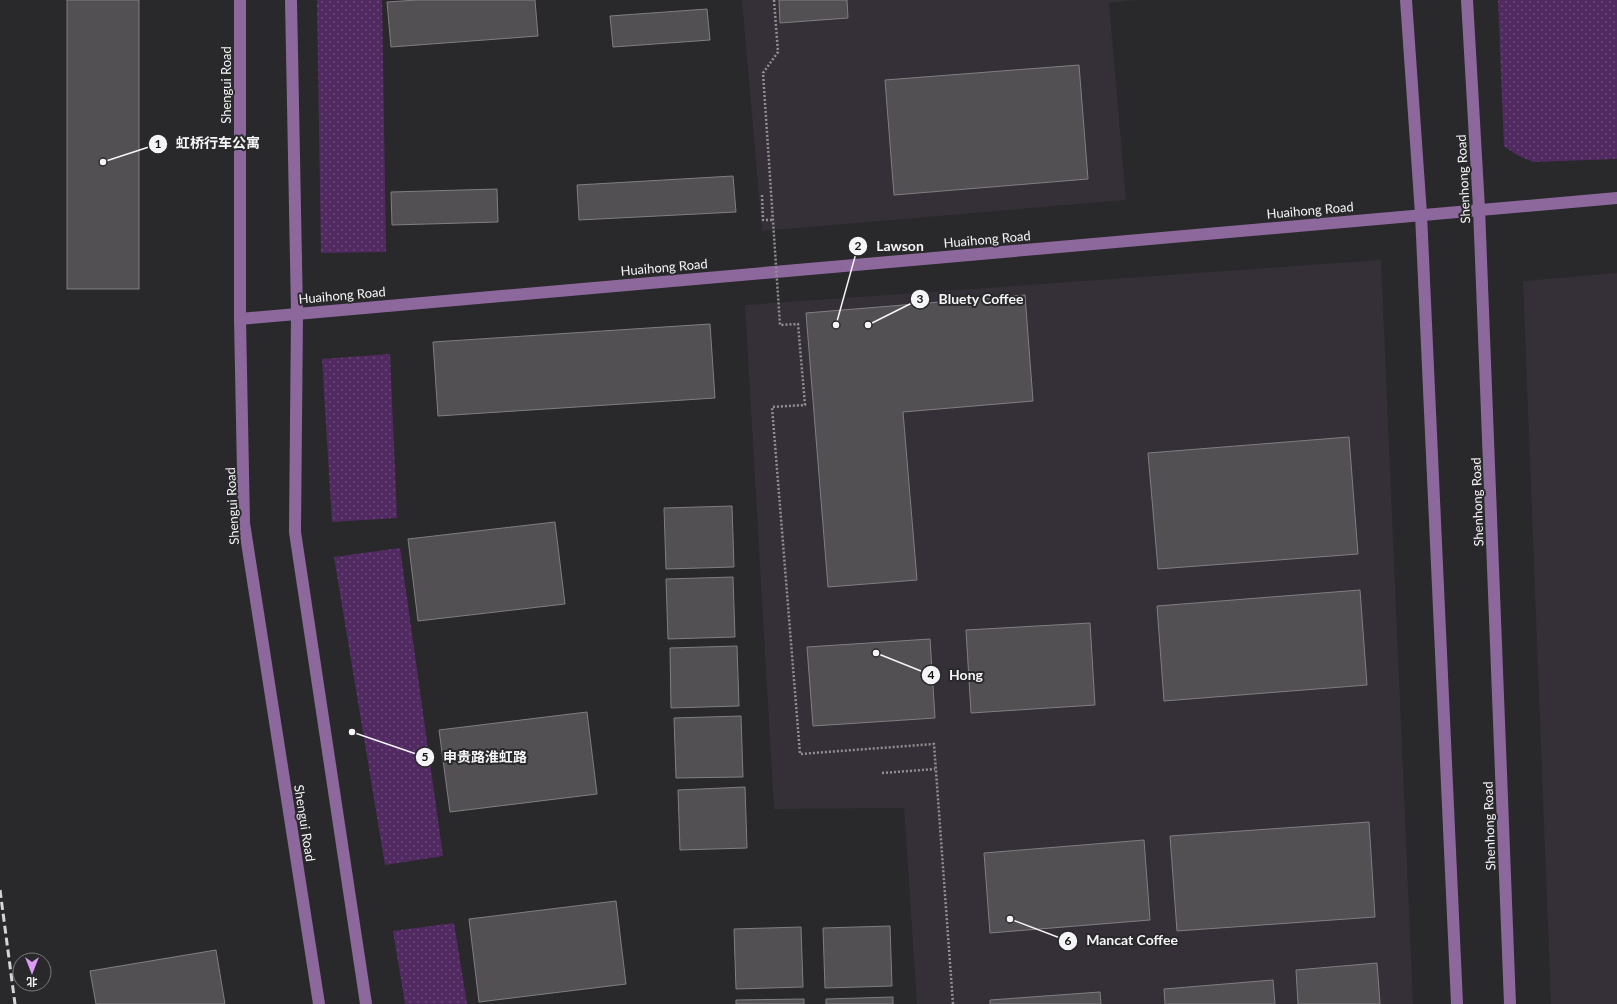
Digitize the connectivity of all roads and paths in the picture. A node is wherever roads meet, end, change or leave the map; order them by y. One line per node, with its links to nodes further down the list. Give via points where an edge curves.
1 (240, 0): 13 (main road, Shengui Road)
2 (291, 0): 12 (main road)
3 (774, 0): 10 (path, bridge, via 778,52 763,73)
4 (1406, 0): 9 (main road)
5 (1467, 0): 8 (main road, Shenhong Road)
6 (762, 195): 10 (path, via 763,220)
7 (1617, 198): 8 (main road, Huaihong Road)
8 (1479, 209): 9 (main road, Huaihong Road); 20 (main road, Shenhong Road)
9 (1421, 214): 11 (main road, Huaihong Road); 19 (main road)
10 (773, 220): 11 (path, bridge)
11 (776, 272): 12 (main road, Huaihong Road); 14 (path, bridge, via 780,325 798,324 805,404 772,407 800,754 934,744)
12 (297, 312): 13 (main road, Huaihong Road); 17 (main road, via 295,532)
13 (240, 319): 16 (main road, Shengui Road, via 244,523)
14 (936, 769): 15 (path); 18 (path, bridge)
15 (882, 773)
16 (319, 1004)
17 (366, 1004)
18 (953, 1004)
19 (1457, 1004)
20 (1510, 1004)

